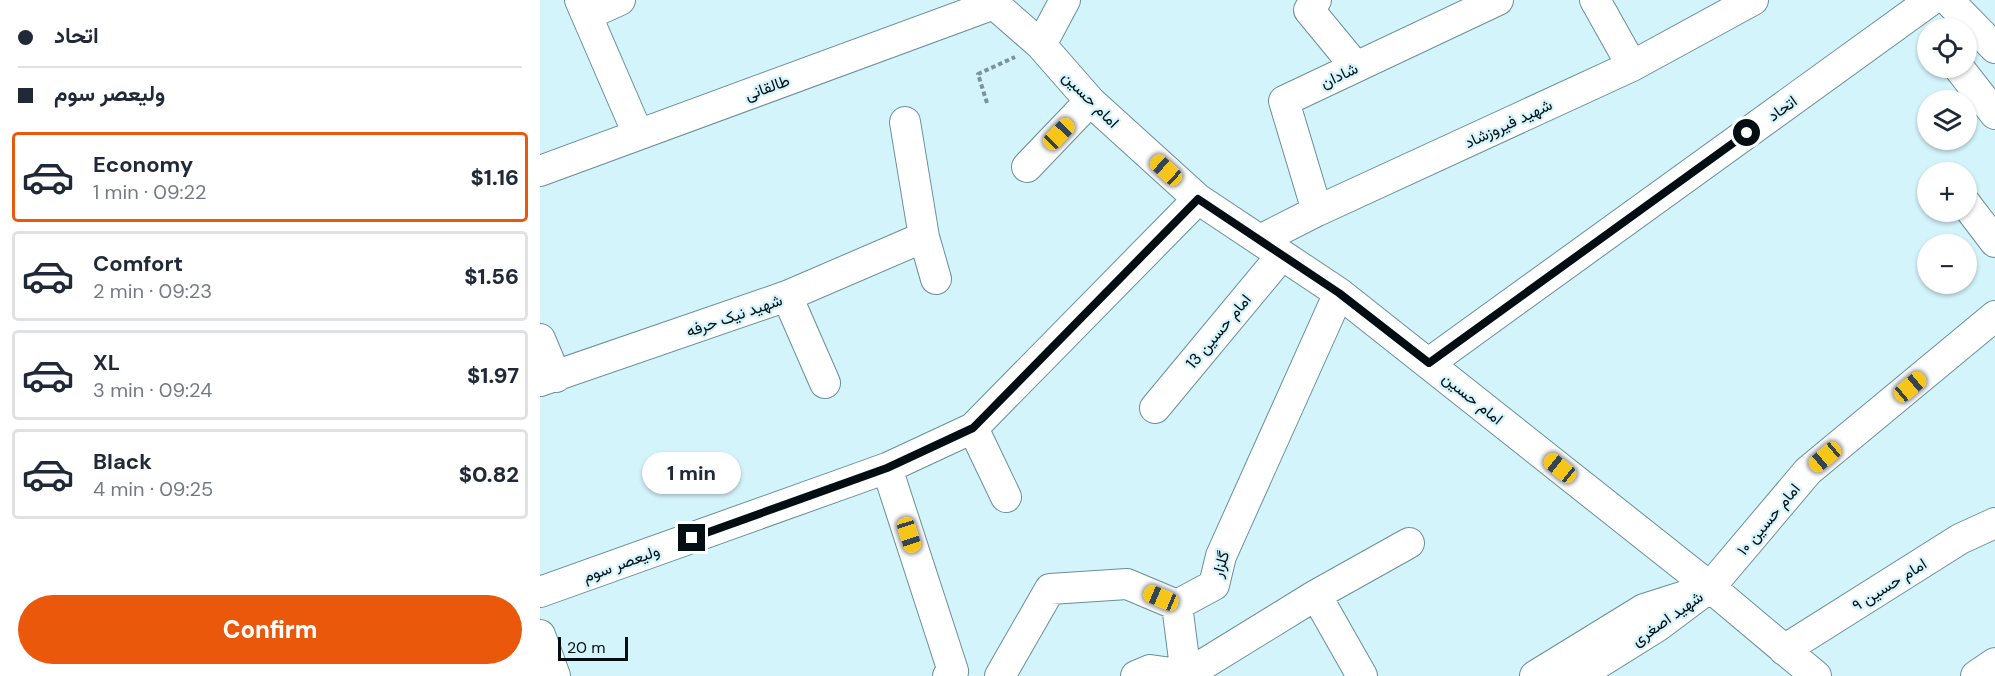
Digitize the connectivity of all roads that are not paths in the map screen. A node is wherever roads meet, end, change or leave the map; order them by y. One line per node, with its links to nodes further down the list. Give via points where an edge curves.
1 (620, 0): 9 (street)
2 (1065, 0): 11 (street)
3 (1316, 0): 14 (street, via 1309,10)
4 (1498, 0): 14 (street, شادان)
5 (1595, 0): 13 (street)
6 (1753, 0): 13 (street, شهید فیروزشاد)
7 (1948, 0): 12 (street)
8 (987, 1): 11 (street, امام حسین); 19 (street, طالقانی)
9 (583, 8): 19 (street)
10 (1925, 13): 33 (street, اتحاد)
11 (1041, 45): 16 (street, امام حسین)
12 (1995, 48)
13 (1632, 66): 23 (street, شهید فیروزشاد)
14 (1356, 67): 23 (street, شادان, via 1284,100)
15 (1967, 78): 17 (street)
16 (1090, 100): 20 (street); 22 (street, امام حسین)
17 (1995, 114)
18 (905, 122): 25 (street)
19 (638, 134): 21 (street, طالقانی)
20 (1027, 166)
21 (540, 171)
22 (1198, 199): 27 (street, امام حسین); 37 (street, ولیعصر سوم)
23 (1317, 211): 27 (street, شهید فیروزشاد)
24 (1977, 218): 26 (street)
25 (924, 237): 28 (street); 30 (street, شهید نیک حرفه)
26 (1995, 242)
27 (1271, 247): 29 (street, امام حسین); 36 (street, امام حسین 13)
28 (936, 279)
29 (1339, 293): 33 (street, امام حسین); 45 (street, گلزار, via 1221,556 1214,585)
30 (787, 296): 34 (street, شهید نیک حرفه); 35 (street)
31 (1995, 316): 42 (street, امام حسین ۱۰, via 1808,471)
32 (540, 339): 34 (street)
33 (1429, 363): 42 (street, امام حسین)
34 (548, 379)
35 (825, 382)
36 (1155, 408)
37 (973, 428): 38 (street, ولیعصر سوم); 39 (street)
38 (887, 468): 43 (street, ولیعصر سوم); 52 (street, via 953,671)
39 (1006, 497)
40 (1995, 523): 47 (street, امام حسین ۹, via 1960,539)
41 (1409, 543): 44 (street)
42 (1710, 587): 47 (street, امام حسین); 49 (street, شهید اصغری, via 1644,609)
43 (540, 592)
44 (1316, 595): 50 (street); 55 (street)
45 (1177, 605): 50 (street); 53 (street, via 1127,584 1050,589)
46 (540, 635): 51 (street)
47 (1784, 650): 57 (street, امام حسین)
48 (1995, 663): 58 (street)
49 (1573, 670): 56 (street, شهید اصغری)
50 (1186, 675): 54 (street, via 1150,670)
51 (555, 676)
52 (948, 676)
53 (1000, 676)
54 (1136, 676)
55 (1362, 676)
56 (1535, 676)
57 (1816, 676)
58 (1976, 676)

